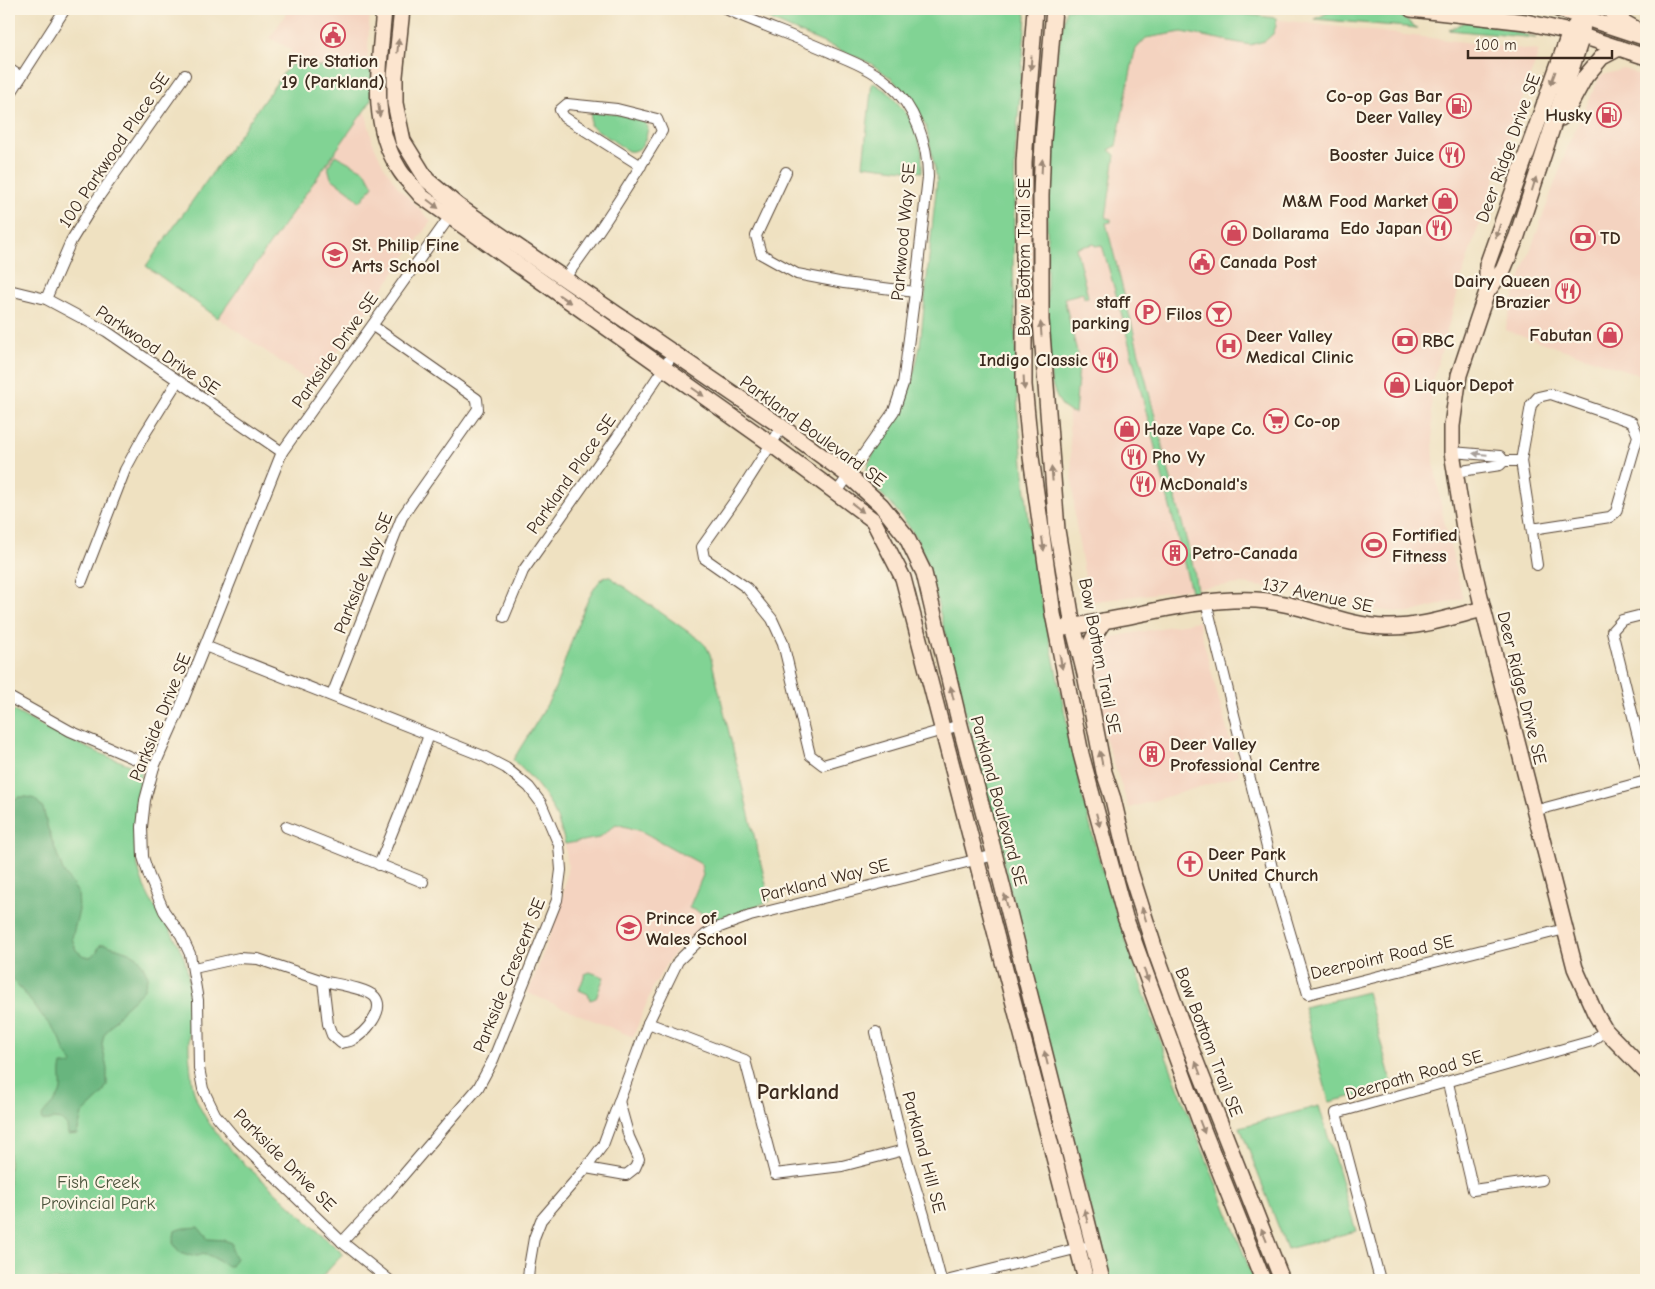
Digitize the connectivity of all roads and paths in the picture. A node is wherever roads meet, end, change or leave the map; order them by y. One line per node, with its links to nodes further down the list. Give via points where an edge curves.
1 (64, 9): 21 (street)
2 (384, 9): 26 (street, Parkland Boulevard SE, one-way to 26, via 378,108 383,137)
3 (402, 9): 24 (street, Parkland Boulevard SE, one-way to 3, via 403,141 395,103)
4 (726, 9): 31 (street, Parkwood Way SE, via 860,65 890,85 908,107 918,126 928,166)
5 (1054, 9): 15 (street, Bow Bottom Trail SE)
6 (1064, 9): 15 (street)
7 (1410, 9): 12 (street)
8 (1558, 9): 11 (street)
9 (1609, 9): 14 (street, via 1618,19)
10 (1034, 11): 56 (street, Bow Bottom Trail SE, one-way to 56, via 1024,162 1024,385 1032,466)
11 (1585, 13): 13 (street, Deer Ridge Drive SE); 14 (street)
12 (1526, 22): 13 (street); 18 (street, via 1550,37)
13 (1576, 34): 16 (street); 18 (street, Deer Ridge Drive SE); 23 (street, Deer Ridge Drive SE)
14 (1646, 36)
15 (1052, 37): 55 (street, Bow Bottom Trail SE, one-way to 15, via 1057,530 1041,320 1041,196)
16 (1619, 48): 17 (street); 23 (street, via 1602,57 1585,77 1565,114)
17 (1646, 57)
18 (1560, 59): 32 (street, Deer Ridge Drive SE, one-way to 32, via 1488,265)
19 (9, 69): 21 (street)
20 (186, 75): 33 (street, 100 Parkwood Place SE, via 95,202 71,241)
21 (21, 77): 22 (street)
22 (9, 96)
23 (1553, 123): 32 (street, Deer Ridge Drive SE, one-way to 23, via 1507,261)
24 (415, 161): 26 (street); 28 (street, Parkland Boulevard SE)
25 (641, 166): 25 (street, via 662,131 657,119 617,109 567,104 560,110 564,117); 29 (street)
26 (399, 170): 28 (street, Parkland Boulevard SE, one-way to 28, via 421,196)
27 (786, 172): 31 (street, via 756,236 761,254 797,274)
28 (454, 211): 29 (street, Parkland Boulevard SE); 34 (street, Parkside Drive SE); 36 (street, Parkland Boulevard SE, one-way to 36)
29 (564, 278): 35 (street, Parkland Boulevard SE)
30 (9, 290): 33 (street, Parkwood Drive SE)
31 (916, 292): 45 (street, Parkwood Way SE, via 903,384 894,411)
32 (1487, 292): 41 (street, Deer Ridge Drive SE, via 1460,375 1452,426)
33 (46, 299): 37 (street, Parkwood Drive SE, via 106,332)
34 (373, 326): 40 (street, Parkside Drive SE); 59 (street, Parkside Way SE, via 477,399 478,409 402,517)
35 (673, 354): 36 (street, Parkland Place SE); 38 (street, Parkland Boulevard SE)
36 (663, 368): 39 (street, Parkland Boulevard SE, one-way to 39); 53 (street, Parkland Place SE, via 524,571)
37 (177, 382): 40 (street, Parkwood Drive SE); 49 (street, via 125,470)
38 (782, 427): 39 (street); 45 (street, Parkland Boulevard SE)
39 (771, 444): 46 (street, Parkland Boulevard SE); 62 (street, via 702,546 704,558 747,588 772,619 783,643 810,755 823,765)
40 (282, 452): 57 (street, Parkside Drive SE)
41 (1452, 452): 42 (street, one-way to 41, via 1500,456); 44 (street, Deer Ridge Drive SE)
42 (1504, 461): 43 (street); 44 (street, via 1500,465)
43 (1521, 462): 47 (street); 47 (street, via 1531,405 1538,397 1551,394 1632,422 1638,436 1616,512 1610,517)
44 (1455, 472): 51 (street, Deer Ridge Drive SE)
45 (849, 476): 46 (street, Parkwood Way SE); 61 (street, Parkland Boulevard SE, one-way to 45, via 924,573 906,536 881,505)
46 (837, 492): 62 (street, Parkland Boulevard SE, one-way to 62, via 873,520 903,578)
47 (1532, 529): 48 (street)
48 (1538, 564)
49 (82, 581)
50 (1206, 602): 51 (street, 137 Avenue SE, via 1259,600 1349,622 1385,627 1418,626); 54 (street, 137 Avenue SE); 73 (street, Deerpoint Road SE, via 1278,892 1308,994)
51 (1483, 609): 67 (street, Deer Ridge Drive SE)
52 (1646, 614): 65 (street, via 1622,620 1612,631)
53 (504, 616)
54 (1104, 621): 55 (street, 137 Avenue SE); 58 (street, via 1088,648)
55 (1073, 626): 56 (street, 137 Avenue SE); 58 (street, Bow Bottom Trail SE)
56 (1056, 630): 94 (street, Bow Bottom Trail SE, one-way to 94, via 1081,754 1125,917 1202,1127)
57 (205, 646): 59 (street, Parkside Crescent SE); 64 (street, Parkside Drive SE)
58 (1085, 674): 95 (street, Bow Bottom Trail SE, one-way to 58, via 1156,953 1104,772)
59 (332, 695): 63 (street, Parkside Crescent SE)
60 (9, 697): 64 (street, via 70,731)
61 (960, 725): 62 (street); 69 (street, Parkland Boulevard SE)
62 (943, 729): 70 (street, Parkland Boulevard SE)
63 (429, 735): 71 (street); 85 (street, Parkside Crescent SE, via 506,768 541,803 559,845 561,870 557,900 493,1060 478,1088)
64 (154, 767): 74 (street, Parkside Drive SE, via 144,800 143,857 164,911 181,935)
65 (1646, 769)
66 (1646, 781): 67 (street)
67 (1534, 811): 73 (street, Deer Ridge Drive SE)
68 (286, 827): 71 (street)
69 (995, 855): 70 (street, Parkland Way SE); 86 (street, Parkland Boulevard SE, one-way to 69)
70 (975, 859): 76 (street, Parkland Way SE, via 750,916 717,928 678,961); 87 (street, Parkland Boulevard SE)
71 (379, 865): 72 (street)
72 (423, 882)
73 (1564, 929): 77 (street, Deer Ridge Drive SE, via 1575,968)
74 (194, 968): 75 (street, via 239,958 258,959); 85 (street, Parkside Drive SE, via 199,1068 203,1089 216,1114 235,1138)
75 (323, 982): 75 (street, via 332,1035 341,1043 350,1041 361,1034 376,1014 378,1004 374,996 364,990)
76 (648, 1023): 81 (street, Parkland Way SE); 82 (street, via 745,1060 775,1174 842,1166)
77 (1605, 1030): 79 (street, Deer Ridge Drive SE); 80 (street, Deerpath Road SE, via 1592,1041)
78 (876, 1032): 82 (street, Parkland Hill SE)
79 (1646, 1072)
80 (1448, 1083): 84 (street, via 1473,1190); 96 (street, Deerpath Road SE, via 1336,1114)
81 (619, 1100): 83 (street, Parkland Way SE, via 603,1145); 83 (street, via 639,1159 626,1175)
82 (904, 1150): 90 (street, Parkland Hill SE)
83 (586, 1168): 89 (street, Parkland Way SE, via 541,1220 534,1238)
84 (1542, 1180)
85 (342, 1242): 88 (street, Parkside Drive SE)
86 (1094, 1246): 87 (street); 93 (street, Parkland Boulevard SE)
87 (1078, 1247): 91 (street); 92 (street, Parkland Boulevard SE)
88 (388, 1280)
89 (528, 1280)
90 (941, 1280)
91 (950, 1280)
92 (1086, 1280)
93 (1102, 1280)
94 (1263, 1280)
95 (1282, 1280)
96 (1380, 1280)

